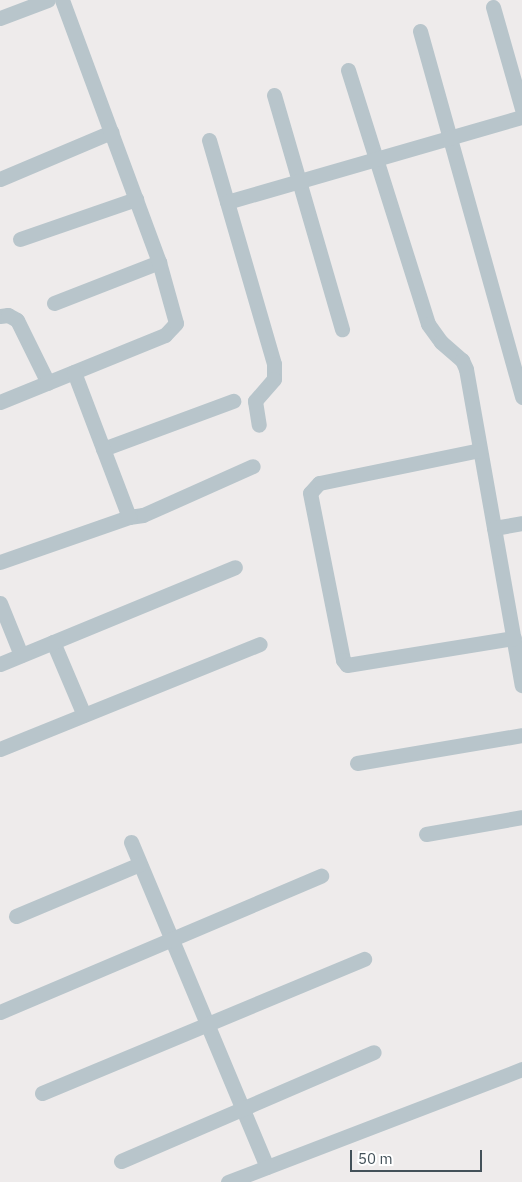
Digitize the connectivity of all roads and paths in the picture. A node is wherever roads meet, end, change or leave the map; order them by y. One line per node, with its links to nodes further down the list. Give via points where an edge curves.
1 (48, 0): 4 (street)
2 (62, 0): 10 (street)
3 (493, 7): 8 (street)
4 (0, 18)
5 (420, 31): 11 (street)
6 (348, 70): 13 (street)
7 (274, 95): 15 (street)
8 (522, 109)
9 (522, 116): 11 (street)
10 (111, 132): 14 (street); 16 (street)
11 (451, 137): 13 (street); 25 (street)
12 (209, 140): 17 (street)
13 (375, 159): 15 (street); 30 (street, via 428,324 441,342 462,360 466,369)
14 (0, 179)
15 (299, 181): 17 (street); 22 (street)
16 (136, 199): 18 (street); 19 (street)
17 (227, 202): 28 (street, via 274,364 274,379 255,401)
18 (20, 239)
19 (159, 262): 20 (street); 23 (street, via 176,314 172,330)
20 (54, 303)
21 (0, 316): 24 (street, via 8,315 17,320)
22 (342, 329)
23 (74, 372): 24 (street); 29 (street)
24 (48, 383): 27 (street)
25 (522, 397)
26 (233, 401): 29 (street)
27 (0, 402)
28 (260, 425)
29 (103, 449): 32 (street)
30 (480, 450): 34 (street); 39 (street, via 319,483 310,493 343,660 347,665)
31 (253, 466): 32 (street, via 143,515)
32 (129, 517): 35 (street)
33 (522, 523): 34 (street)
34 (494, 528): 38 (street)
35 (0, 562)
36 (235, 567): 40 (street)
37 (0, 604): 42 (street)
38 (515, 606): 39 (street)
39 (514, 638): 44 (street)
40 (53, 642): 42 (street); 45 (street)
41 (260, 644): 45 (street)
42 (21, 655): 43 (street)
43 (0, 664)
44 (522, 685)
45 (84, 715): 47 (street)
46 (522, 735): 48 (street)
47 (0, 749)
48 (357, 762)
49 (522, 817): 50 (street)
50 (426, 834)
51 (131, 842): 52 (street)
52 (140, 864): 54 (street); 55 (street)
53 (321, 876): 55 (street)
54 (16, 916)
55 (172, 942): 57 (street); 58 (street)
56 (364, 959): 58 (street)
57 (0, 1012)
58 (208, 1026): 61 (street); 62 (street)
59 (374, 1052): 62 (street)
60 (522, 1069): 64 (street)
61 (42, 1094)
62 (243, 1111): 63 (street); 64 (street)
63 (121, 1162)
64 (266, 1167): 65 (street)
65 (228, 1182)

